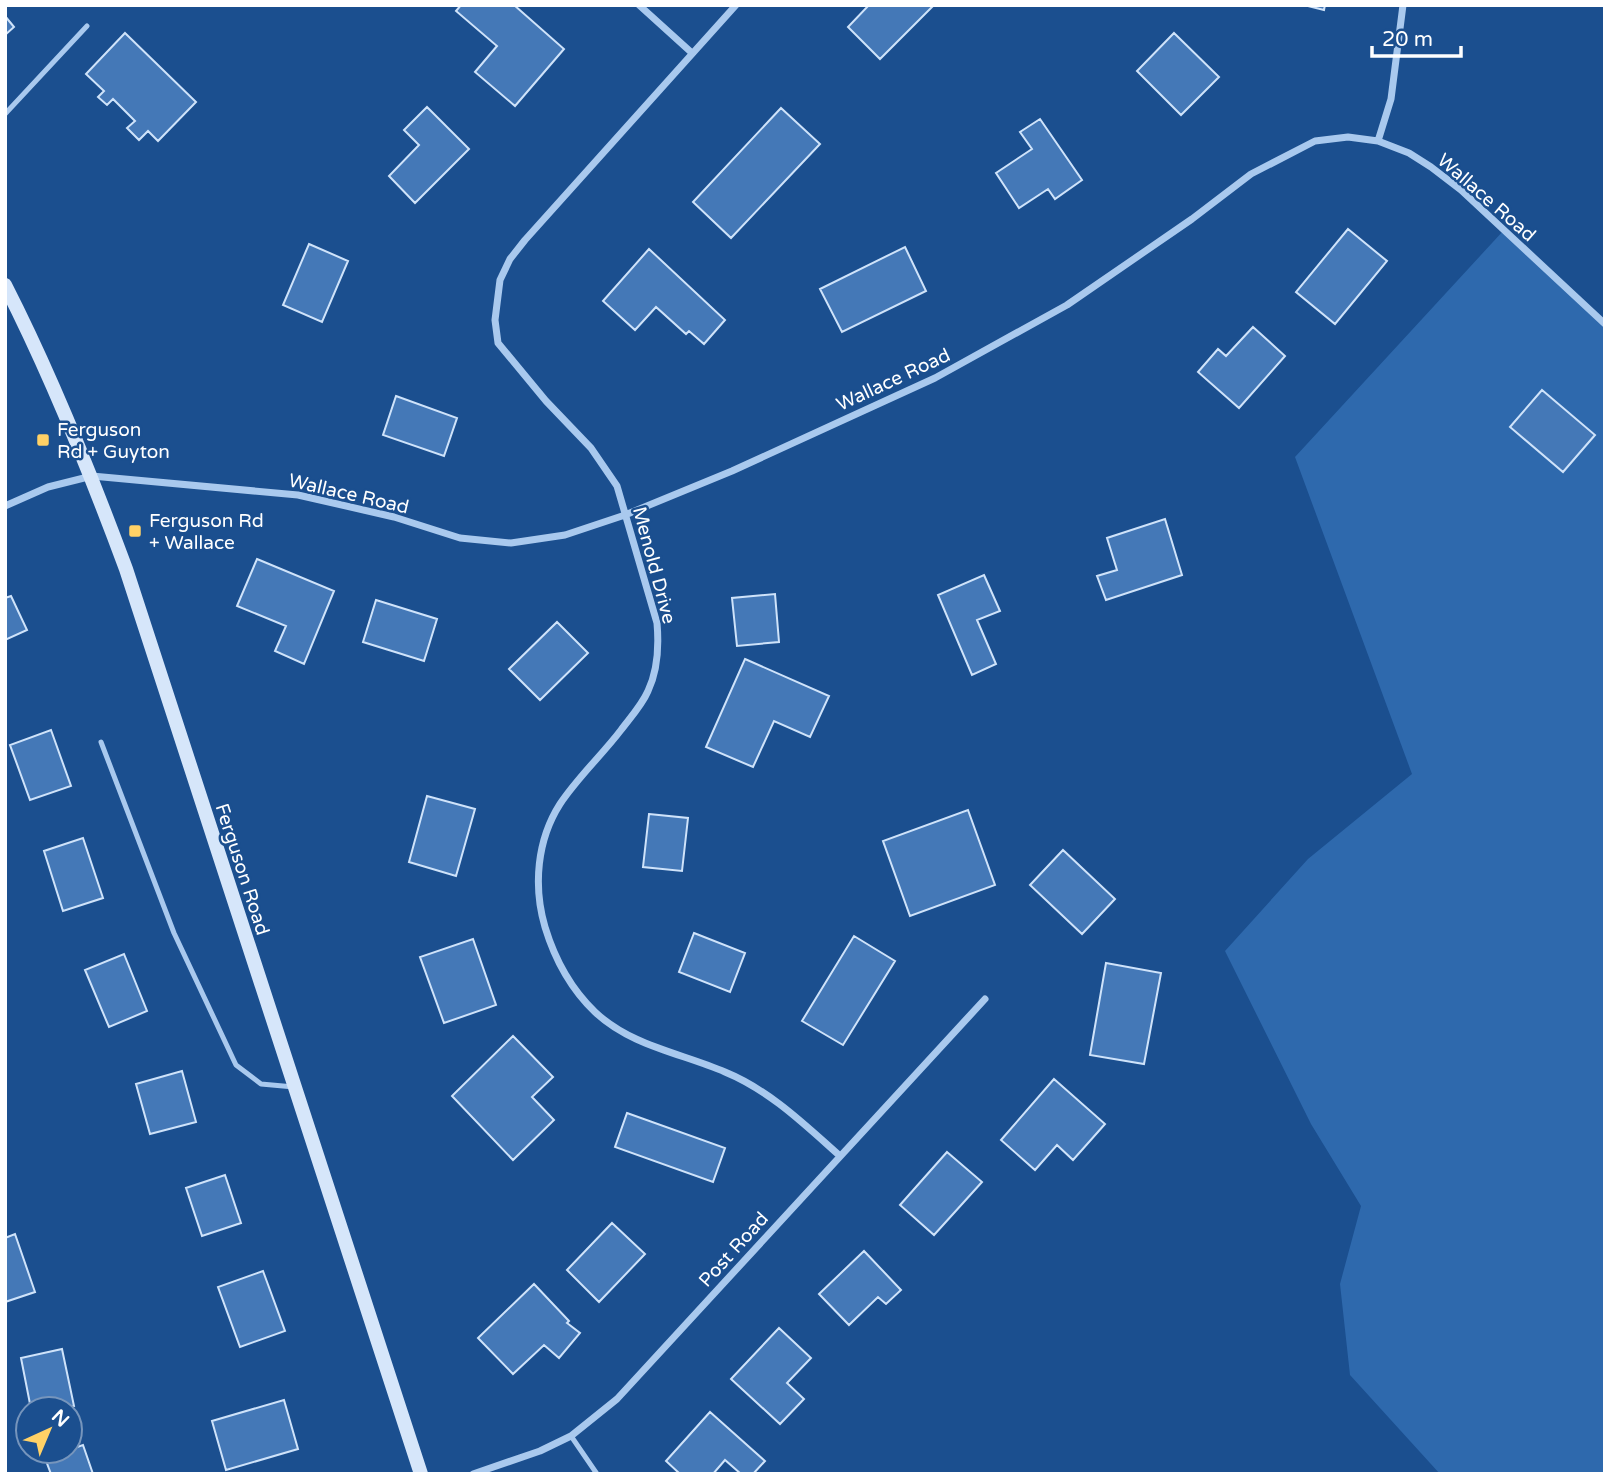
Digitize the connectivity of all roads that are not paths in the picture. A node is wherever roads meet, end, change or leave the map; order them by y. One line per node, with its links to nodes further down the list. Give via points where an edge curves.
1 (639, 5): 5 (street)
2 (736, 5): 5 (street, Menold Drive)
3 (1403, 5): 7 (street, via 1391,99)
4 (87, 26): 6 (lane)
5 (692, 53): 12 (street, Menold Drive, via 525,240 505,269 497,297 498,343 607,468)
6 (5, 114)
7 (1378, 141): 9 (street, Wallace Road, via 1409,153 1461,190); 12 (street, Wallace Road, via 1348,137 1315,141 1295,150 1251,174 1126,265 1003,343 936,379)
8 (5, 285): 10 (street, Ferguson Road)
9 (1605, 324)
10 (92, 476): 11 (street, Wallace Road, via 48,487); 12 (street, Wallace Road, via 298,495 460,538 511,543 565,535); 15 (street, Ferguson Road)
11 (5, 506)
12 (625, 515): 16 (street, Menold Drive, via 657,623 659,647 649,691 559,806 546,835 537,887 549,940 559,966 597,1014 654,1048 726,1072 766,1093)
13 (101, 742): 15 (lane, via 174,933 236,1065 261,1084)
14 (985, 999): 16 (street, Post Road)
15 (294, 1087): 18 (street, Ferguson Road)
16 (840, 1156): 17 (street, Post Road, via 617,1399)
17 (571, 1436): 19 (street, Post Road); 20 (lane)
18 (421, 1474)
19 (473, 1474)
20 (597, 1474)

